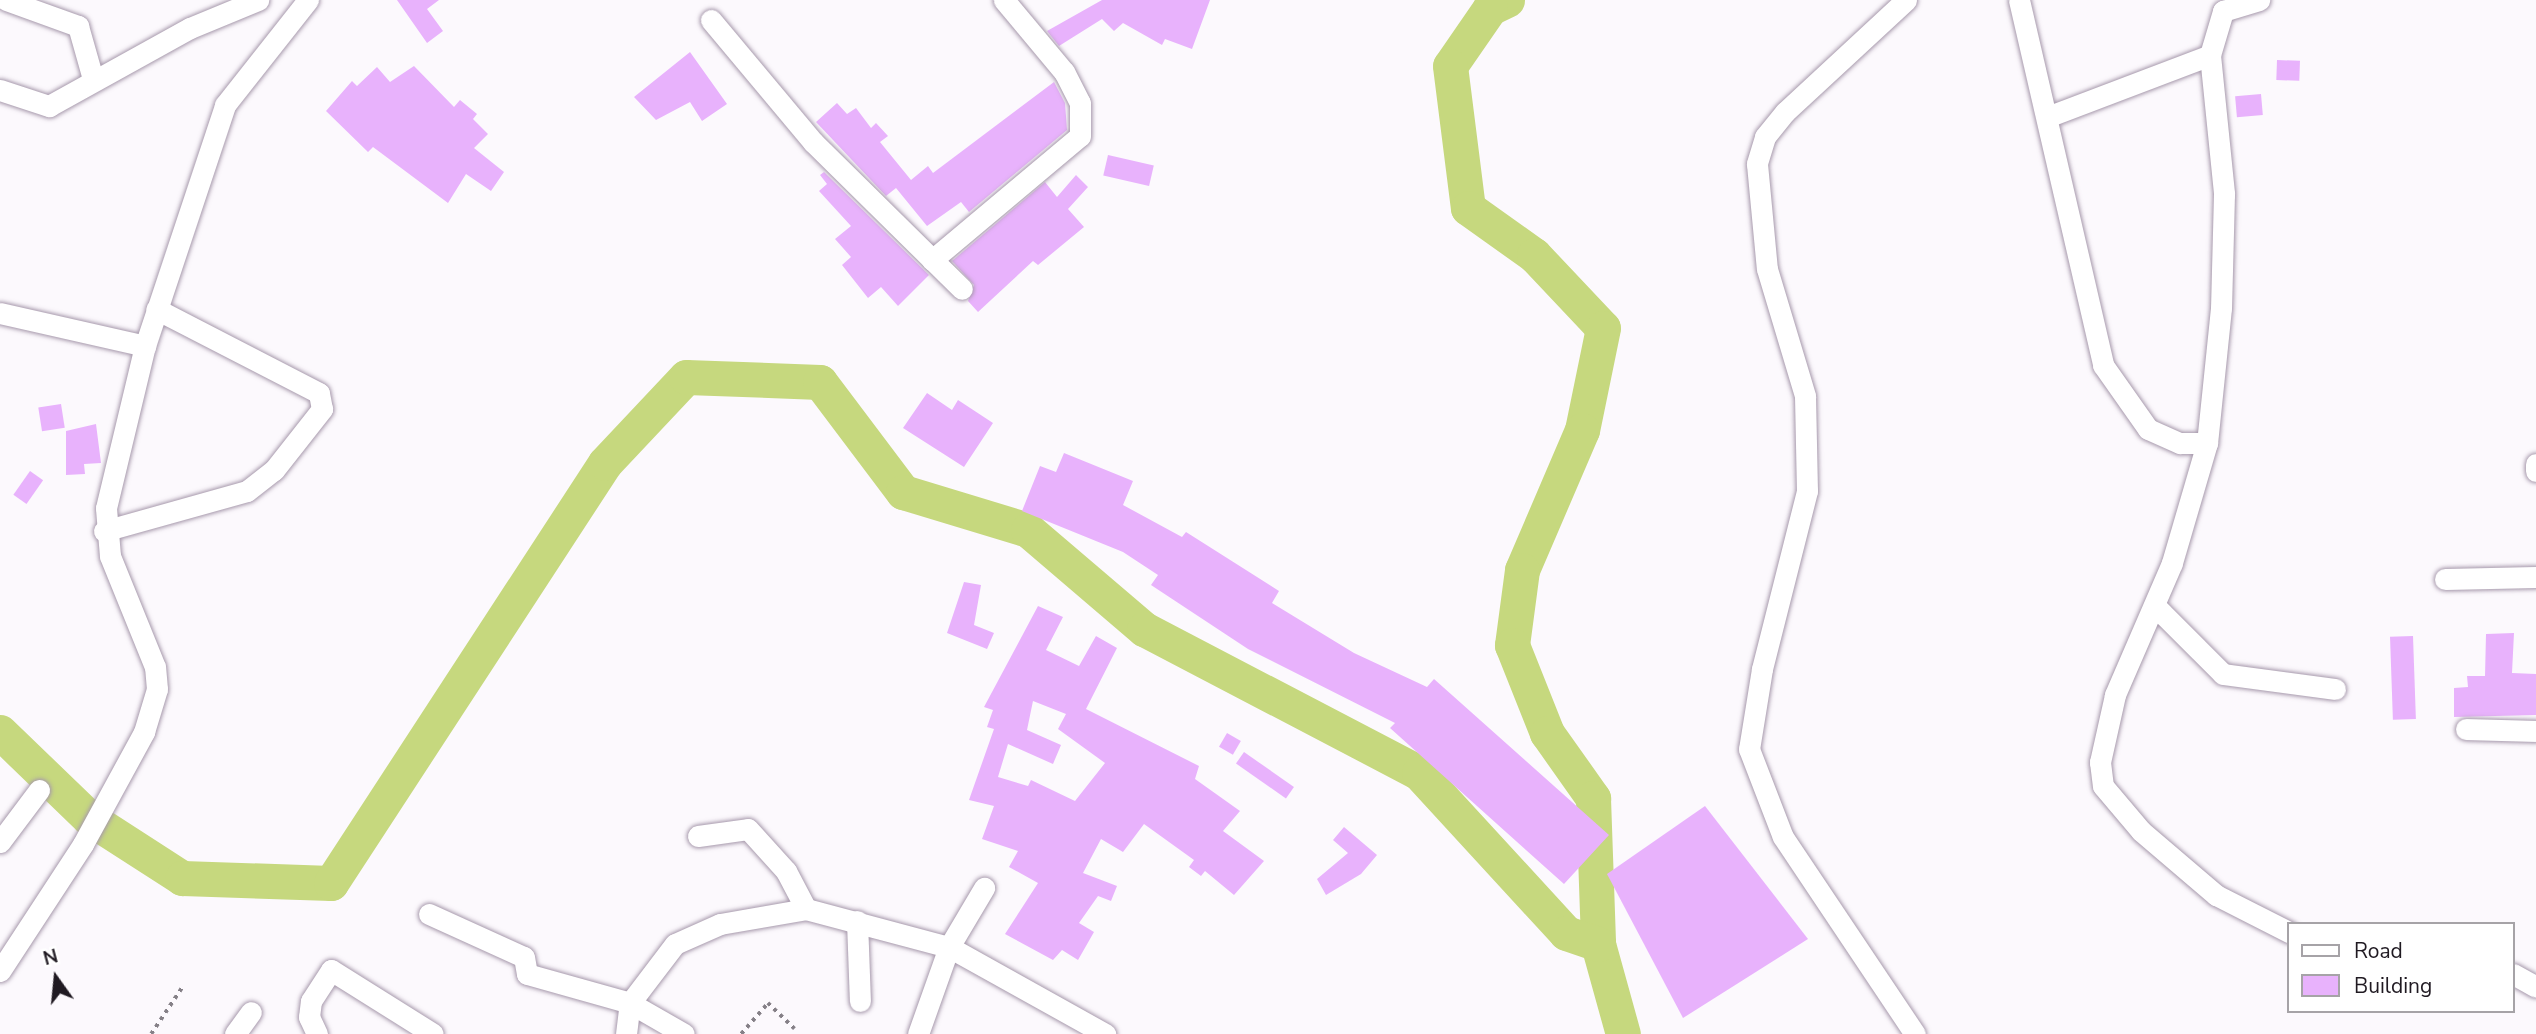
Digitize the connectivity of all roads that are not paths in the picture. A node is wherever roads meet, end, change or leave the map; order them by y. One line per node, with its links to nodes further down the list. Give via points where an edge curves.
1 (6, 0): 11 (street, via 78,26)
2 (258, 0): 11 (street)
3 (308, 0): 16 (street, via 225,105)
4 (1004, 0): 14 (street, via 1063,72 1080,103 1080,136)
5 (1906, 0): 51 (street, via 1785,112 1765,137 1757,164 1767,270 1805,396 1807,491 1762,669 1749,749 1783,836)
6 (2019, 0): 13 (street)
7 (2259, 0): 8 (street)
8 (2223, 5): 10 (street)
9 (711, 20): 14 (street, via 813,142)
10 (2210, 55): 13 (street); 19 (street, via 2224,194 2221,308)
11 (93, 79): 12 (street, via 49,106)
12 (0, 90)
13 (2047, 117): 19 (street, via 2114,389 2160,436)
14 (932, 260): 15 (street)
15 (962, 289)
16 (156, 309): 18 (street); 22 (street, via 319,393 323,409 274,471 247,491)
17 (0, 313): 18 (street)
18 (145, 346): 22 (street)
19 (2207, 443): 25 (street)
20 (2536, 464): 21 (street)
21 (2536, 471)
22 (104, 531): 38 (street, via 155,667 157,689 117,783)
23 (2536, 577): 24 (street)
24 (2445, 579)
25 (2155, 606): 26 (street, via 2223,674); 36 (street, via 2115,695 2100,762 2103,786 2119,810 2216,895)
26 (2335, 689)
27 (2466, 729): 28 (street)
28 (2536, 732)
29 (39, 790): 31 (street)
30 (698, 836): 33 (street, via 748,829 786,871)
31 (0, 842)
32 (984, 888): 37 (street)
33 (806, 909): 35 (street); 42 (street, via 720,924 675,944)
34 (429, 914): 42 (street, via 524,957 527,974)
35 (857, 921): 37 (street); 41 (street)
36 (2288, 931)
37 (949, 947): 49 (street); 50 (street)
38 (0, 971)
39 (2515, 975): 40 (street)
40 (2536, 987)
41 (860, 1001)
42 (630, 1003): 47 (street); 48 (street)
43 (251, 1012): 44 (street)
44 (235, 1034)
45 (317, 1034): 46 (street, via 309,1017 311,1001 331,970)
46 (433, 1034)
47 (626, 1034)
48 (684, 1034)
49 (918, 1034)
50 (1105, 1034)
51 (1915, 1034)

